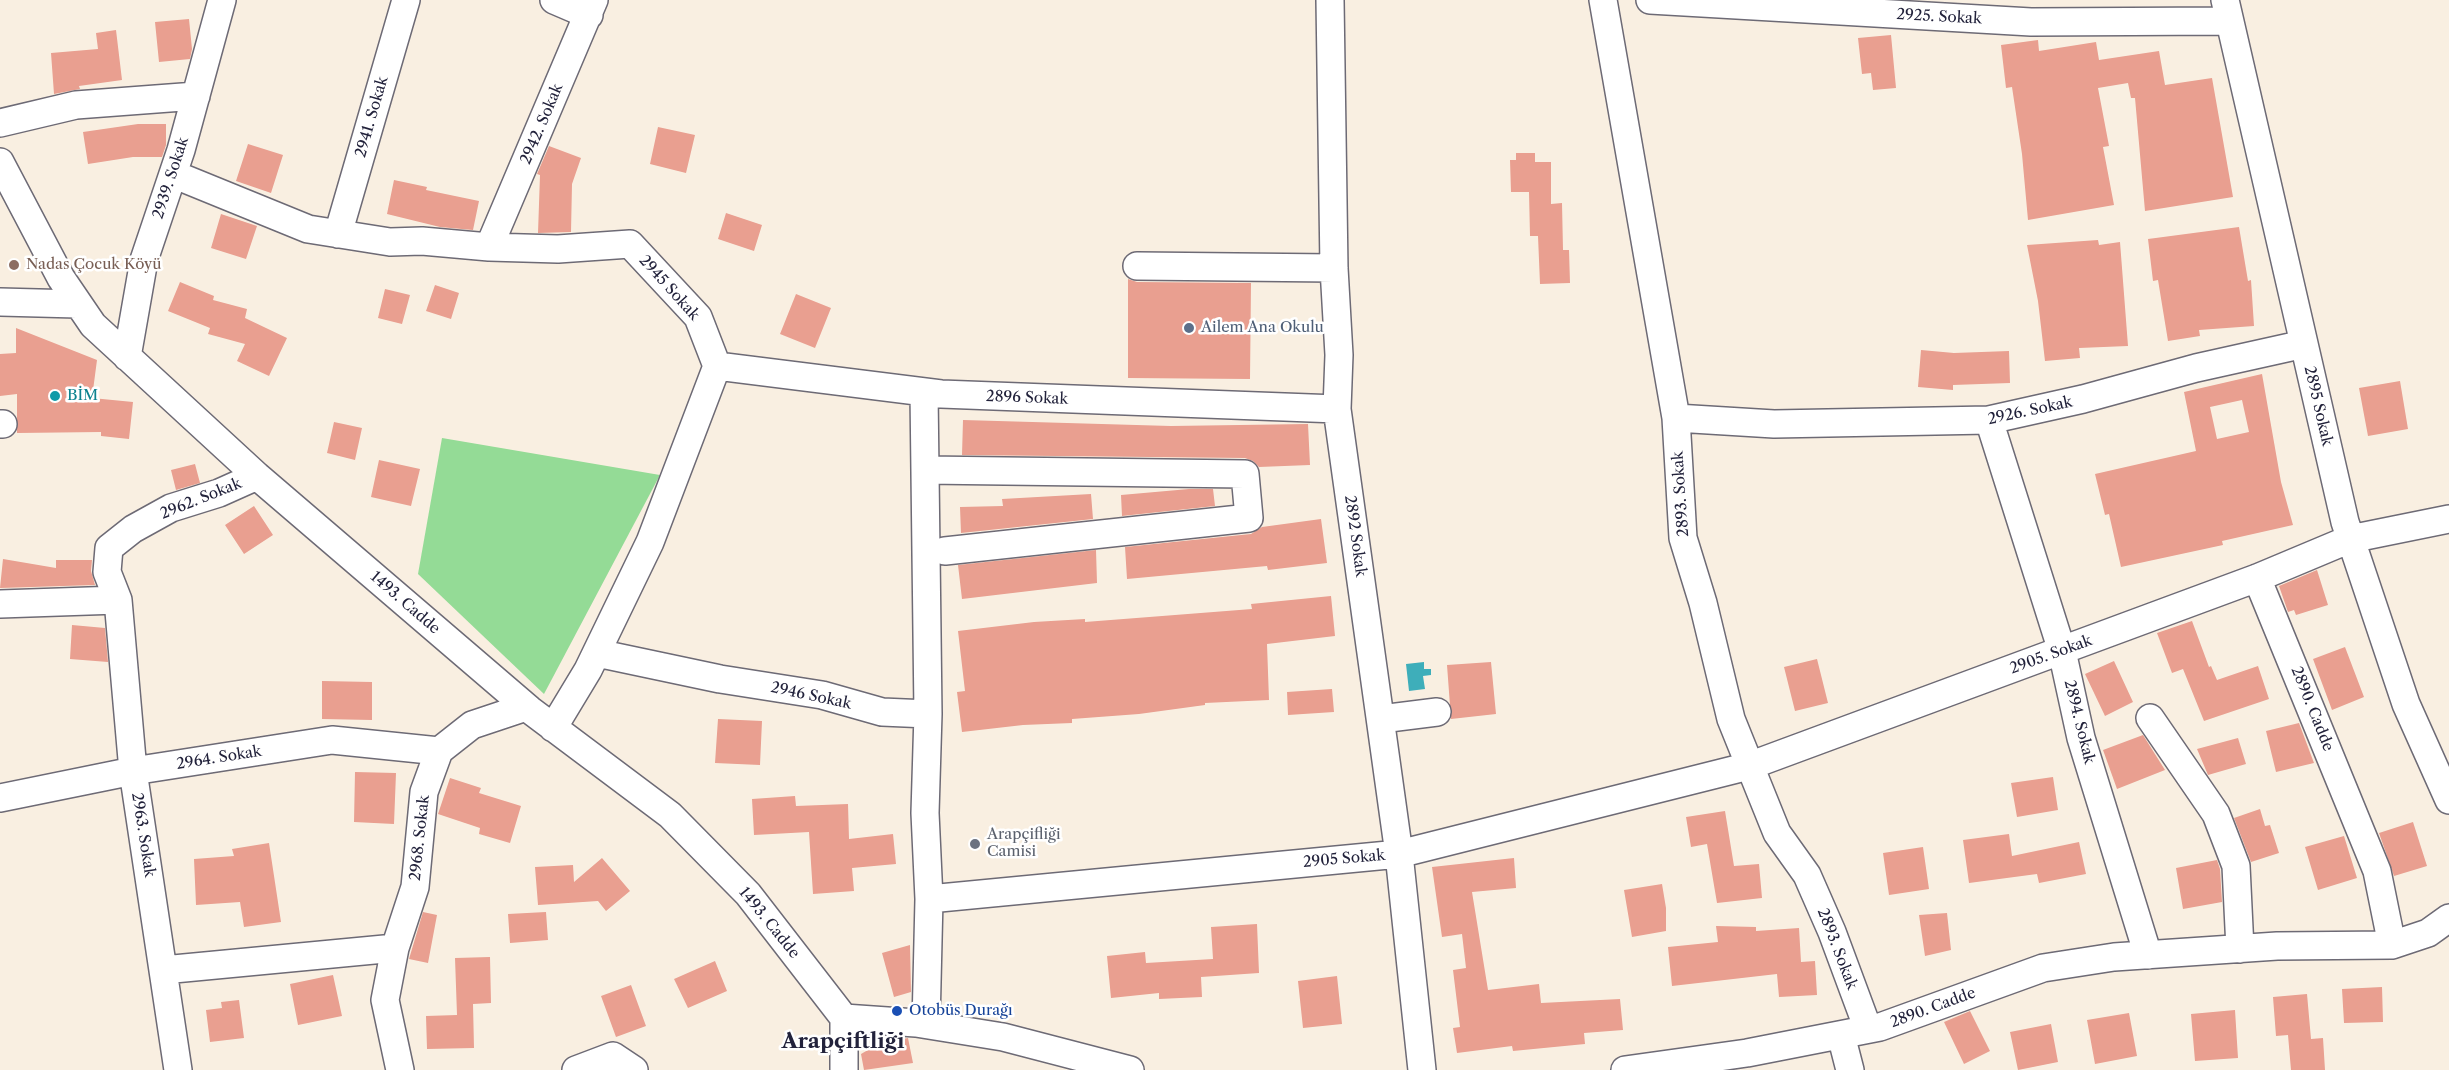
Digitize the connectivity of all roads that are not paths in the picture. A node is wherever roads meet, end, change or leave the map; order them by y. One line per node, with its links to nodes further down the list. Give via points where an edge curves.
1 (222, 0): 9 (street, 2939. Sokak)
2 (406, 0): 13 (street, 2941. Sokak)
3 (554, 0): 7 (street)
4 (1330, 0): 16 (street, 2892 Sokak)
5 (1603, 0): 24 (street, 2893. Sokak)
6 (1650, 0): 8 (street, 2925. Sokak, via 2031,22)
7 (591, 7): 14 (street, 2942. Sokak)
8 (2227, 10): 19 (street, 2895 Sokak)
9 (196, 96): 10 (street, via 76,105); 12 (street, 2939. Sokak)
10 (0, 123)
11 (0, 162): 18 (street, 1493. Cadde)
12 (173, 174): 13 (street, 2945 Sokak, via 309,229); 20 (street, 2939. Sokak, via 144,260)
13 (338, 234): 14 (street, 2945 Sokak, via 390,242)
14 (489, 247): 21 (street, 2945 Sokak, via 558,249 630,244 698,317)
15 (1137, 266): 16 (street)
16 (1334, 268): 23 (street, 2892 Sokak, via 1339,355)
17 (9, 304): 18 (street)
18 (77, 304): 20 (street, 1493. Cadde)
19 (2304, 344): 25 (street, 2926. Sokak); 29 (street, 2895 Sokak)
20 (127, 357): 27 (street, 1493. Cadde)
21 (717, 366): 22 (street, 2896 Sokak); 35 (street, via 650,542)
22 (924, 392): 23 (street, 2896 Sokak); 26 (street)
23 (1337, 409): 40 (street, 2892 Sokak)
24 (1676, 417): 25 (street, 2926. Sokak, via 1774,424); 43 (street, 2893. Sokak, via 1683,538 1731,719)
25 (1989, 420): 34 (street, 2894. Sokak)
26 (925, 470): 30 (street, via 1245,474 1249,518); 38 (street)
27 (257, 476): 32 (street, 2962. Sokak, via 171,508 109,548 107,572); 36 (street, 1493. Cadde)
28 (2449, 519): 29 (street, 2905. Sokak)
29 (2350, 539): 31 (street, 2905. Sokak); 46 (street, 2895 Sokak, via 2406,704)
30 (945, 551)
31 (2257, 578): 34 (street, 2905. Sokak); 50 (street, 2890. Cadde, via 2377,871)
32 (118, 600): 33 (street); 44 (street, 2963. Sokak)
33 (0, 604)
34 (2062, 651): 43 (street, 2905. Sokak); 53 (street, 2894. Sokak, via 2080,738)
35 (597, 653): 38 (street, 2946 Sokak, via 822,695 882,712); 41 (street)
36 (526, 707): 41 (street, 1493. Cadde); 42 (street, via 471,725)
37 (1437, 712): 40 (street)
38 (928, 714): 48 (street, via 925,813)
39 (2150, 718): 52 (street, via 2216,814 2236,866)
40 (1381, 719): 47 (street, 2892 Sokak)
41 (553, 728): 55 (street, 1493. Cadde, via 670,815 748,894)
42 (439, 750): 44 (street, 2964. Sokak, via 332,740); 51 (street, 2968. Sokak, via 424,792 416,886)
43 (1749, 766): 47 (street, 2905 Sokak); 57 (street, 2893. Sokak, via 1777,833 1807,875)
44 (133, 771): 45 (street, 2964. Sokak); 54 (street, 2963. Sokak)
45 (0, 798)
46 (2449, 800)
47 (1400, 854): 48 (street, 2905 Sokak); 66 (street, 2892 Sokak)
48 (929, 899): 56 (street)
49 (2449, 918): 50 (street, 2890. Cadde, via 2428,933)
50 (2392, 945): 52 (street, 2890. Cadde)
51 (395, 948): 54 (street); 59 (street, 2968. Sokak, via 385,1000)
52 (2240, 949): 53 (street, 2890. Cadde)
53 (2148, 955): 57 (street, 2890. Cadde, via 2043,968)
54 (163, 970): 61 (street, 2963. Sokak)
55 (844, 1018): 56 (street); 64 (street)
56 (927, 1024): 60 (street, via 1003,1037)
57 (1868, 1029): 58 (street, 2890. Cadde)
58 (1841, 1035): 67 (street, 2890. Cadde); 68 (street)
59 (398, 1064)
60 (1079, 1064): 65 (street)
61 (178, 1070)
62 (576, 1070): 63 (street, via 613,1056)
63 (634, 1070)
64 (844, 1070)
65 (1131, 1070)
66 (1422, 1070)
67 (1625, 1070)
68 (1850, 1070)

